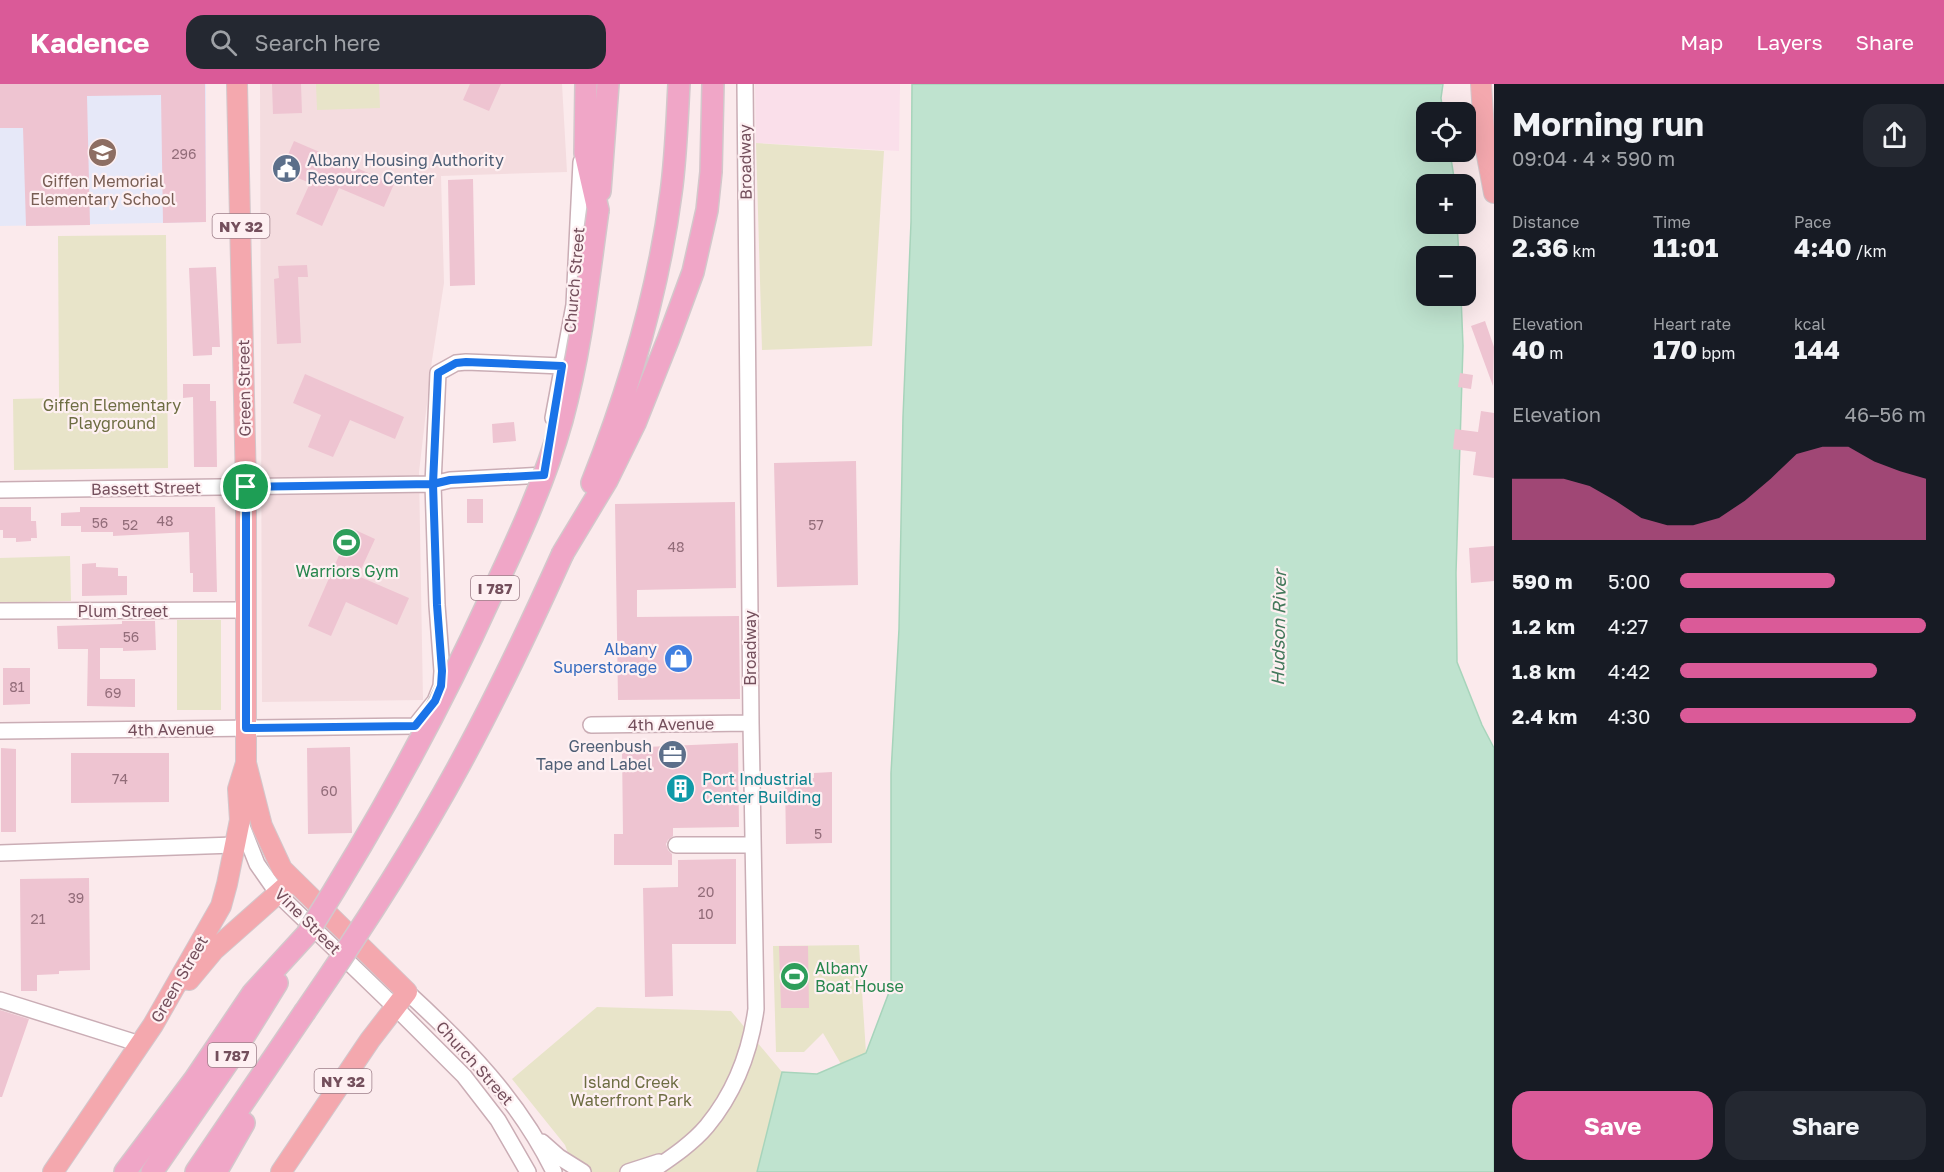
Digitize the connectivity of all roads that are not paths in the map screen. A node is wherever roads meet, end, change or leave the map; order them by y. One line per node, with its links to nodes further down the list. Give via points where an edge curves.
1 (237, 84): 14 (main road, Green Street / NY 32)
2 (579, 84): 11 (street, Church Street, via 581,194 575,294)
3 (586, 84): 10 (highway, via 585,153)
4 (608, 84): 10 (highway, I 787)
5 (679, 84): 16 (highway, I 787, via 672,192 650,310 612,429)
6 (712, 84): 16 (highway, via 711,172 693,272 630,432 607,480)
7 (745, 84): 19 (street, Broadway)
8 (1481, 84): 9 (main road, via 1485,145)
9 (1494, 193)
10 (597, 210): 32 (highway, I 787, bridge, via 580,343 561,421 534,501 435,714)
11 (562, 366): 12 (street, Church Street); 13 (street, via 466,362 438,373)
12 (544, 475): 13 (street, Bassett Street)
13 (433, 484): 14 (street, Bassett Street); 21 (street, 4th Avenue, via 442,671 435,701 415,726)
14 (246, 487): 15 (street, Bassett Street); 17 (main road, Green Street / NY 32)
15 (0, 490)
16 (563, 553): 35 (highway, I 787, bridge, via 460,764 399,868)
17 (245, 610): 18 (street, Plum Street); 21 (main road, Green Street / NY 32)
18 (0, 611)
19 (751, 723): 20 (street, 4th Avenue); 28 (street, Broadway)
20 (591, 725)
21 (246, 728): 22 (street, 4th Avenue); 23 (main road, Green Street / NY 32)
22 (0, 731)
23 (246, 763): 24 (main road, Green Street, via 238,789); 25 (main road, Green Street / NY 32)
24 (240, 820): 27 (main road, Green Street); 31 (street, Vine Street, via 257,864)
25 (262, 826): 30 (main road, Vine Street / NY 32, via 282,869)
26 (676, 844): 28 (street)
27 (234, 845): 29 (street); 36 (main road, Green Street, via 220,906)
28 (753, 845): 39 (street, Broadway, via 756,1009 747,1057 738,1079 706,1127)
29 (0, 853)
30 (293, 880): 31 (main road); 34 (main road, Vine Street / NY 32)
31 (278, 894): 34 (street, Vine Street); 36 (main road, via 213,950)
32 (307, 934): 41 (highway, via 253,993 195,1079); 42 (highway, I 787, via 228,1062)
33 (0, 1000): 37 (street)
34 (401, 1000): 38 (street, Church Street, via 438,1020 508,1096); 45 (main road, NY 32); 46 (street, Church Street, via 498,1120)
35 (304, 1013): 43 (highway, I 787); 44 (highway)
36 (153, 1025): 37 (main road, Green Street)
37 (140, 1044): 40 (main road, Green Street)
38 (533, 1135): 47 (street, Church Street); 48 (street)
39 (670, 1158): 49 (street); 50 (street, Broadway)
40 (53, 1172)
41 (124, 1172)
42 (152, 1172)
43 (196, 1172)
44 (216, 1172)
45 (281, 1172)
46 (528, 1172)
47 (554, 1172)
48 (583, 1172)
49 (628, 1172)
50 (650, 1172)

